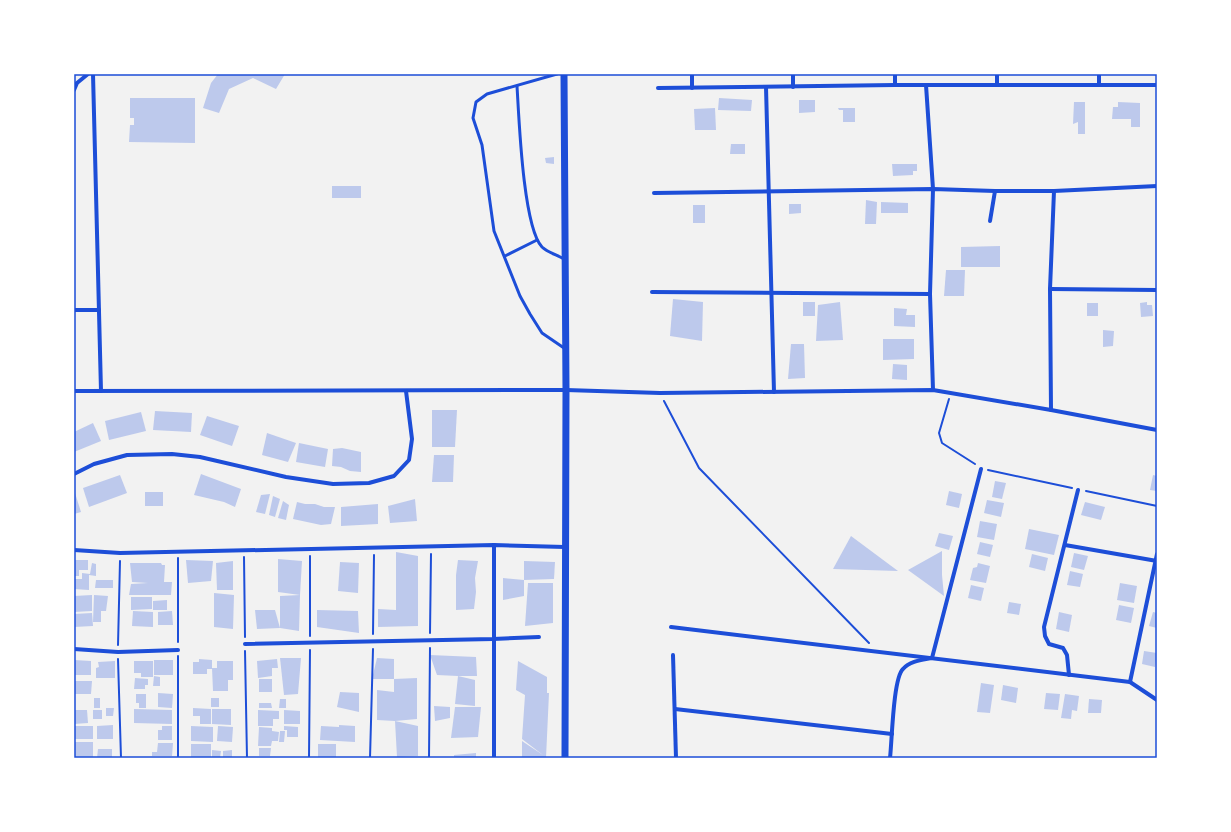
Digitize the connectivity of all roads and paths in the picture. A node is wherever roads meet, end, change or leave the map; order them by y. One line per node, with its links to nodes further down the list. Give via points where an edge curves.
1 (88, 74): 20 (street, via 77,83)
2 (93, 74): 37 (street)
3 (557, 74): 15 (lane)
4 (564, 74): 30 (street)
5 (692, 74): 19 (street)
6 (793, 74): 17 (street)
7 (895, 74): 10 (street)
8 (997, 74): 12 (street)
9 (1099, 74): 13 (street)
10 (895, 85): 11 (street); 17 (street)
11 (926, 85): 12 (street); 22 (street)
12 (997, 85): 13 (street)
13 (1099, 85): 14 (street)
14 (1157, 85)
15 (517, 86): 28 (lane, via 527,206); 29 (lane, via 487,94 476,102 473,118 482,145 494,231)
16 (766, 87): 17 (street); 19 (street); 23 (street)
17 (793, 87)
18 (658, 88): 19 (street)
19 (692, 88)
20 (74, 90)
21 (1157, 186): 25 (street)
22 (933, 189): 23 (street); 24 (street); 35 (street)
23 (769, 191): 26 (street); 34 (street)
24 (995, 191): 25 (street); 27 (street)
25 (1054, 191): 31 (street)
26 (654, 193)
27 (990, 221)
28 (537, 240): 29 (lane); 30 (lane, via 543,248)
29 (504, 256): 38 (lane, via 520,296 542,333)
30 (565, 259): 38 (street)
31 (1050, 289): 32 (street); 47 (street)
32 (1157, 290)
33 (652, 292): 34 (street)
34 (771, 293): 35 (street); 45 (street)
35 (930, 294): 40 (street)
36 (74, 310): 37 (street)
37 (99, 310): 43 (street)
38 (566, 349): 39 (street)
39 (566, 390): 41 (street); 44 (street); 57 (street)
40 (933, 390): 45 (street); 46 (street)
41 (406, 391): 43 (street); 50 (street, via 412,439 409,460 394,476 369,483 333,484 286,477 200,457 172,454 127,455 94,464)
42 (74, 392): 43 (street)
43 (101, 392)
44 (660, 392): 45 (street); 72 (path, via 699,468)
45 (774, 392)
46 (951, 393): 47 (street); 49 (path, via 939,433 942,443)
47 (1051, 410): 48 (street)
48 (1157, 430)
49 (981, 469): 51 (path); 74 (street)
50 (74, 474)
51 (1078, 490): 52 (path); 54 (street)
52 (1157, 506)
53 (494, 545): 55 (street); 57 (street); 65 (street)
54 (1065, 545): 62 (street); 75 (street, via 1044,627 1049,644 1063,648 1067,656)
55 (431, 546): 56 (street); 66 (path)
56 (374, 547): 58 (street); 67 (path)
57 (565, 547): 85 (street)
58 (310, 549): 60 (street); 68 (path)
59 (74, 550): 60 (street, via 120,553)
60 (244, 550): 69 (path)
61 (1157, 554): 62 (street)
62 (1156, 561): 76 (street)
63 (671, 627): 72 (street)
64 (540, 637): 65 (street)
65 (493, 639): 66 (street); 84 (street)
66 (430, 640): 67 (street); 83 (path)
67 (373, 641): 68 (street); 82 (path)
68 (310, 643): 69 (street); 81 (path)
69 (245, 644): 80 (path)
70 (74, 649): 71 (street, via 118,652)
71 (178, 650)
72 (878, 653): 74 (street)
73 (673, 654): 78 (street)
74 (932, 658): 75 (street); 79 (street, via 914,662 902,669 897,682)
75 (1069, 675): 76 (street)
76 (1130, 682): 77 (street)
77 (1157, 700)
78 (675, 709): 79 (street); 86 (street)
79 (892, 734): 87 (street)
80 (247, 758)
81 (309, 758)
82 (370, 758)
83 (429, 758)
84 (494, 758)
85 (565, 758)
86 (676, 758)
87 (890, 758)

